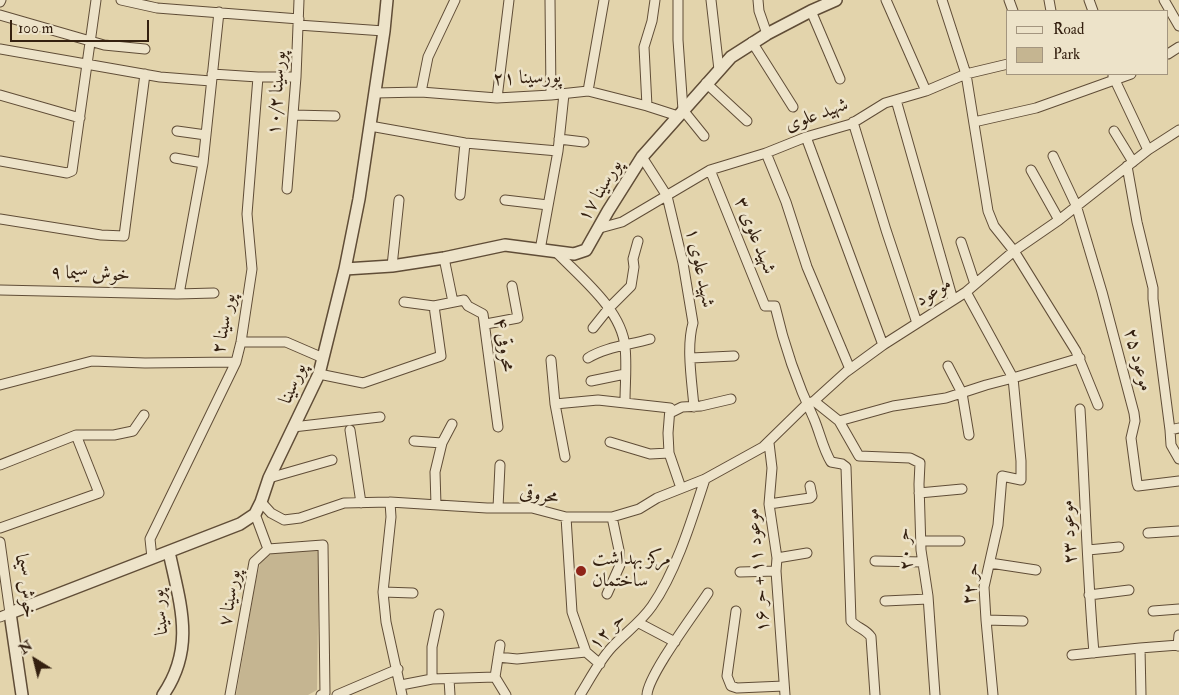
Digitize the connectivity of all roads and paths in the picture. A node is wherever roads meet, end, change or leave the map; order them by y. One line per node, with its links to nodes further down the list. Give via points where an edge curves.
1 (96, 0): 24 (street)
2 (122, 0): 18 (street, via 157,8)
3 (300, 0): 20 (street, پورسینا ۱۰/۲)
4 (386, 0): 22 (street, پورسینا)
5 (455, 0): 41 (street, via 428,57)
6 (509, 0): 46 (street)
7 (550, 0): 45 (street)
8 (604, 0): 39 (street)
9 (655, 0): 48 (street, via 644,47)
10 (678, 0): 50 (street)
11 (711, 0): 30 (street)
12 (758, 0): 23 (street)
13 (836, 0): 17 (street, پورسینا ۱۷)
14 (886, 0): 40 (street)
15 (942, 0): 32 (street)
16 (1164, 0): 21 (street)
17 (811, 11): 23 (street, پورسینا ۱۷); 37 (street)
18 (219, 12): 20 (street); 34 (street)
19 (0, 15): 24 (street)
20 (298, 22): 22 (street); 36 (street, پورسینا ۱۰/۲)
21 (1179, 26)
22 (384, 31): 42 (street, پورسینا)
23 (766, 34): 25 (street, پورسینا ۱۷)
24 (90, 41): 27 (street); 28 (street)
25 (752, 42): 30 (street, پورسینا ۱۷); 49 (street)
26 (0, 49): 28 (street)
27 (145, 49)
28 (88, 64): 31 (street); 53 (street)
29 (1006, 64): 32 (street, شهید علوی)
30 (719, 70): 38 (street, پورسینا ۱۷)
31 (145, 74): 34 (street); 85 (street, via 124,236)
32 (966, 74): 40 (street, شهید علوی); 56 (street)
33 (1113, 76): 56 (street, via 1036,108); 67 (street)
34 (212, 77): 35 (street); 61 (street)
35 (258, 77): 36 (street); 111 (street, پور سینا ۲, via 247,214 252,269)
36 (296, 77): 51 (street, پورسینا ۱۰/۲)
37 (840, 80)
38 (706, 83): 50 (street, پورسینا ۱۷); 54 (street)
39 (588, 91): 43 (street, پورسینا ۲۱); 48 (street, پورسینا ۲۱)
40 (926, 91): 47 (street, شهید علوی)
41 (421, 92): 42 (street, پورسینا ۲۱); 46 (street, پورسینا ۲۱)
42 (375, 93): 57 (street, پورسینا)
43 (564, 94): 45 (street, پورسینا ۲۱); 64 (street)
44 (0, 95): 53 (street)
45 (551, 95): 46 (street, پورسینا ۲۱)
46 (496, 98)
47 (896, 100): 55 (street, شهید علوی); 102 (street)
48 (647, 106): 50 (street, پورسینا ۲۱)
49 (792, 107)
50 (681, 113): 62 (street); 71 (street, پورسینا ۱۷)
51 (293, 114): 52 (street); 78 (street, پورسینا ۱۰/۲)
52 (335, 116)
53 (80, 118): 73 (street, via 72,171 67,173)
54 (747, 121)
55 (853, 122): 63 (street, شهید علوی); 107 (street)
56 (974, 122): 91 (street, via 988,211 994,226)
57 (370, 126): 66 (street); 95 (street, پورسینا)
58 (1114, 131): 75 (street)
59 (177, 132): 61 (street)
60 (1179, 134): 67 (street, موعود)
61 (206, 135): 74 (street)
62 (704, 136)
63 (806, 136): 69 (street, شهید علوی); 113 (street)
64 (559, 139): 65 (street); 68 (street)
65 (584, 142)
66 (465, 143): 68 (street); 79 (street)
67 (1148, 150): 75 (street, موعود)
68 (558, 151): 83 (street)
69 (766, 153): 76 (street, شهید علوی); 122 (street, via 807,267)
70 (1053, 156): 84 (street)
71 (642, 157): 80 (street); 87 (street, پورسینا ۱۷)
72 (175, 158): 74 (street)
73 (0, 161)
74 (203, 163): 101 (street)
75 (1130, 164): 84 (street, موعود); 143 (street, via 1137,222 1153,288)
76 (710, 170): 80 (street, شهید علوی); 131 (street, شهید علوی ۳, via 765,306 775,306 782,337)
77 (1031, 170): 86 (street)
78 (287, 189)
79 (460, 195)
80 (667, 196): 87 (street, شهید علوی, via 622,222); 117 (street, شهید علوی ۱, via 689,294 693,323)
81 (399, 200): 94 (street)
82 (505, 200): 83 (street)
83 (548, 205): 90 (street)
84 (1076, 205): 86 (street, موعود); 159 (street, موعود ۲۵, via 1134,413 1131,438 1138,486)
85 (0, 219)
86 (1059, 220): 91 (street, موعود)
87 (600, 228): 92 (street, پورسینا ۱۷, via 586,250 574,254)
88 (638, 241): 106 (street, via 631,286)
89 (962, 242): 96 (street)
90 (540, 250): 92 (street, پورسینا ۱۷); 93 (street, پورسینا ۱۷, via 505,245)
91 (1014, 251): 96 (street, موعود); 118 (street)
92 (556, 252): 106 (street)
93 (444, 258): 94 (street, پورسینا ۱۷); 104 (street)
94 (392, 266): 95 (street, پورسینا ۱۷)
95 (345, 269): 115 (street, پورسینا)
96 (976, 284): 99 (street, موعود)
97 (512, 286): 108 (street, via 518,318)
98 (0, 290): 101 (street, خوش سیما ۹)
99 (966, 292): 102 (street, موعود); 125 (street)
100 (214, 293): 101 (street, خوش سیما ۹)
101 (179, 294)
102 (953, 300): 107 (street, موعود)
103 (404, 302): 105 (street)
104 (452, 302): 105 (street, محروقی ۴); 108 (street, محروقی ۴, via 464,300 468,306 482,312)
105 (434, 306): 123 (street, via 441,356 363,383)
106 (609, 308): 109 (street); 112 (street)
107 (917, 322): 113 (street, موعود)
108 (486, 324): 142 (street, محروقی ۴)
109 (593, 328)
110 (650, 339): 112 (street)
111 (241, 342): 115 (street, via 286,342); 120 (street, پور سینا ۲)
112 (626, 346): 116 (street, via 605,350); 124 (street)
113 (883, 346): 122 (street, موعود)
114 (734, 356): 117 (street)
115 (323, 358): 123 (street, پورسینا)
116 (588, 358)
117 (691, 358): 134 (street, شهید علوی ۱)
118 (1080, 358): 125 (street); 133 (street)
119 (551, 360): 132 (street)
120 (236, 362): 127 (street, via 92,361); 184 (street, پور سینا ۲, via 150,539)
121 (948, 366): 128 (street)
122 (850, 369): 131 (street, موعود)
123 (319, 374): 141 (street, پورسینا)
124 (625, 374): 126 (street); 130 (street)
125 (1012, 378): 128 (street); 188 (street, حر ۲۲, via 1021,480 1002,476 998,525)
126 (591, 381)
127 (0, 385)
128 (962, 393): 139 (street, via 893,406); 146 (street)
129 (731, 399): 134 (street)
130 (626, 402): 132 (street, via 598,400); 136 (street)
131 (810, 403): 139 (street); 149 (street, موعود); 234 (street, via 831,462 845,465 848,470 851,622 869,634)
132 (555, 404): 152 (street)
133 (1098, 405)
134 (694, 406): 136 (street)
135 (1080, 409): 181 (street, موعود ۲۳)
136 (670, 410): 151 (street)
137 (144, 415): 145 (street, via 133,431 114,435)
138 (380, 417): 141 (street)
139 (839, 421): 163 (street, حر ۲۰, via 859,456 918,461 921,467)
140 (452, 424): 150 (street)
141 (293, 427): 157 (street, پورسینا)
142 (498, 427)
143 (1174, 429): 153 (street, via 1171,445)
144 (350, 430): 165 (street)
145 (76, 435): 156 (street); 173 (street, via 99,493)
146 (969, 435)
147 (414, 441): 150 (street)
148 (610, 442): 151 (street, via 650,454)
149 (769, 442): 158 (street, موعود); 167 (street, موعود ۱۱ + حر ۱۶, via 772,468)
150 (442, 443): 168 (street, via 435,472)
151 (669, 453): 161 (street)
152 (565, 457)
153 (1179, 459)
154 (332, 460): 157 (street)
155 (500, 464): 169 (street)
156 (0, 465)
157 (269, 478): 164 (street, پورسینا)
158 (705, 479): 161 (street, محروقی); 207 (street, حر ۱۲, via 667,581)
159 (1179, 482)
160 (810, 486): 167 (street, via 810,498)
161 (680, 488): 172 (street, محروقی, via 639,509)
162 (962, 489): 163 (street)
163 (919, 493): 176 (street, حر ۲۰)
164 (261, 502): 165 (street, محروقی, via 284,520 344,503); 170 (street, پورسینا)
165 (361, 502): 166 (street, محروقی)
166 (390, 502): 168 (street, محروقی); 193 (street)
167 (769, 504): 185 (street, موعود ۱۱ + حر ۱۶)
168 (436, 505): 169 (street, محروقی)
169 (498, 508): 171 (street, محروقی, via 532,508)
170 (255, 514): 180 (street); 182 (street, via 240,524)
171 (566, 517): 172 (street, محروقی); 213 (street, via 572,612)
172 (612, 517): 196 (street, via 620,565)
173 (0, 528)
174 (1179, 531): 175 (street)
175 (1148, 534)
176 (921, 541): 177 (street); 187 (street, حر ۲۰)
177 (960, 541)
178 (0, 542): 204 (street, خوش سیما)
179 (1119, 547): 181 (street)
180 (268, 549): 224 (street, via 323,545); 227 (street, پورسینا ۷, via 254,562)
181 (1088, 550): 197 (street, موعود ۲۳)
182 (169, 552): 184 (street); 226 (street, پور سینا, via 183,618 181,656 172,682)
183 (806, 553): 185 (street)
184 (152, 558): 204 (street)
185 (777, 558): 190 (street, موعود ۱۱ + حر ۱۶)
186 (875, 561): 187 (street)
187 (923, 562): 198 (street, حر ۲۰)
188 (990, 563): 189 (street); 205 (street, حر ۲۲, via 984,587)
189 (1036, 570)
190 (776, 571): 191 (street); 223 (street, موعود ۱۱ + حر ۱۶)
191 (740, 572)
192 (1129, 590): 197 (street)
193 (383, 592): 195 (street); 218 (street, via 386,622)
194 (708, 592): 209 (street)
195 (413, 593)
196 (607, 594)
197 (1089, 596): 214 (street, موعود ۲۳)
198 (928, 599): 199 (street); 235 (street, حر ۲۰)
199 (884, 602)
200 (1179, 609): 202 (street)
201 (736, 611): 223 (street, via 727,676 731,686)
202 (1153, 611)
203 (439, 614): 221 (street, via 432,648)
204 (5, 615): 225 (street, خوش سیما)
205 (986, 620): 206 (street); 236 (street, حر ۲۲)
206 (1023, 622)
207 (639, 623): 209 (street); 217 (street, حر ۱۲, via 612,647)
208 (1179, 635): 211 (street)
209 (675, 642): 233 (street, via 655,674)
210 (500, 645): 216 (street)
211 (1179, 645): 212 (street)
212 (1140, 648): 214 (street); 237 (street)
213 (586, 652): 216 (street, via 517,659); 217 (street)
214 (1094, 653): 215 (street)
215 (1072, 655)
216 (498, 657): 219 (street)
217 (600, 664): 232 (street, حر ۱۲)
218 (398, 669): 222 (street); 228 (street)
219 (495, 677): 220 (street); 231 (street)
220 (449, 679): 221 (street); 230 (street)
221 (432, 680): 222 (street)
222 (401, 684): 229 (street)
223 (784, 690)
224 (325, 694)
225 (22, 695)
226 (163, 695)
227 (230, 695)
228 (337, 695)
229 (402, 695)
230 (450, 695)
231 (506, 695)
232 (580, 695)
233 (647, 695)
234 (875, 695)
235 (935, 695)
236 (993, 695)
237 (1141, 695)

